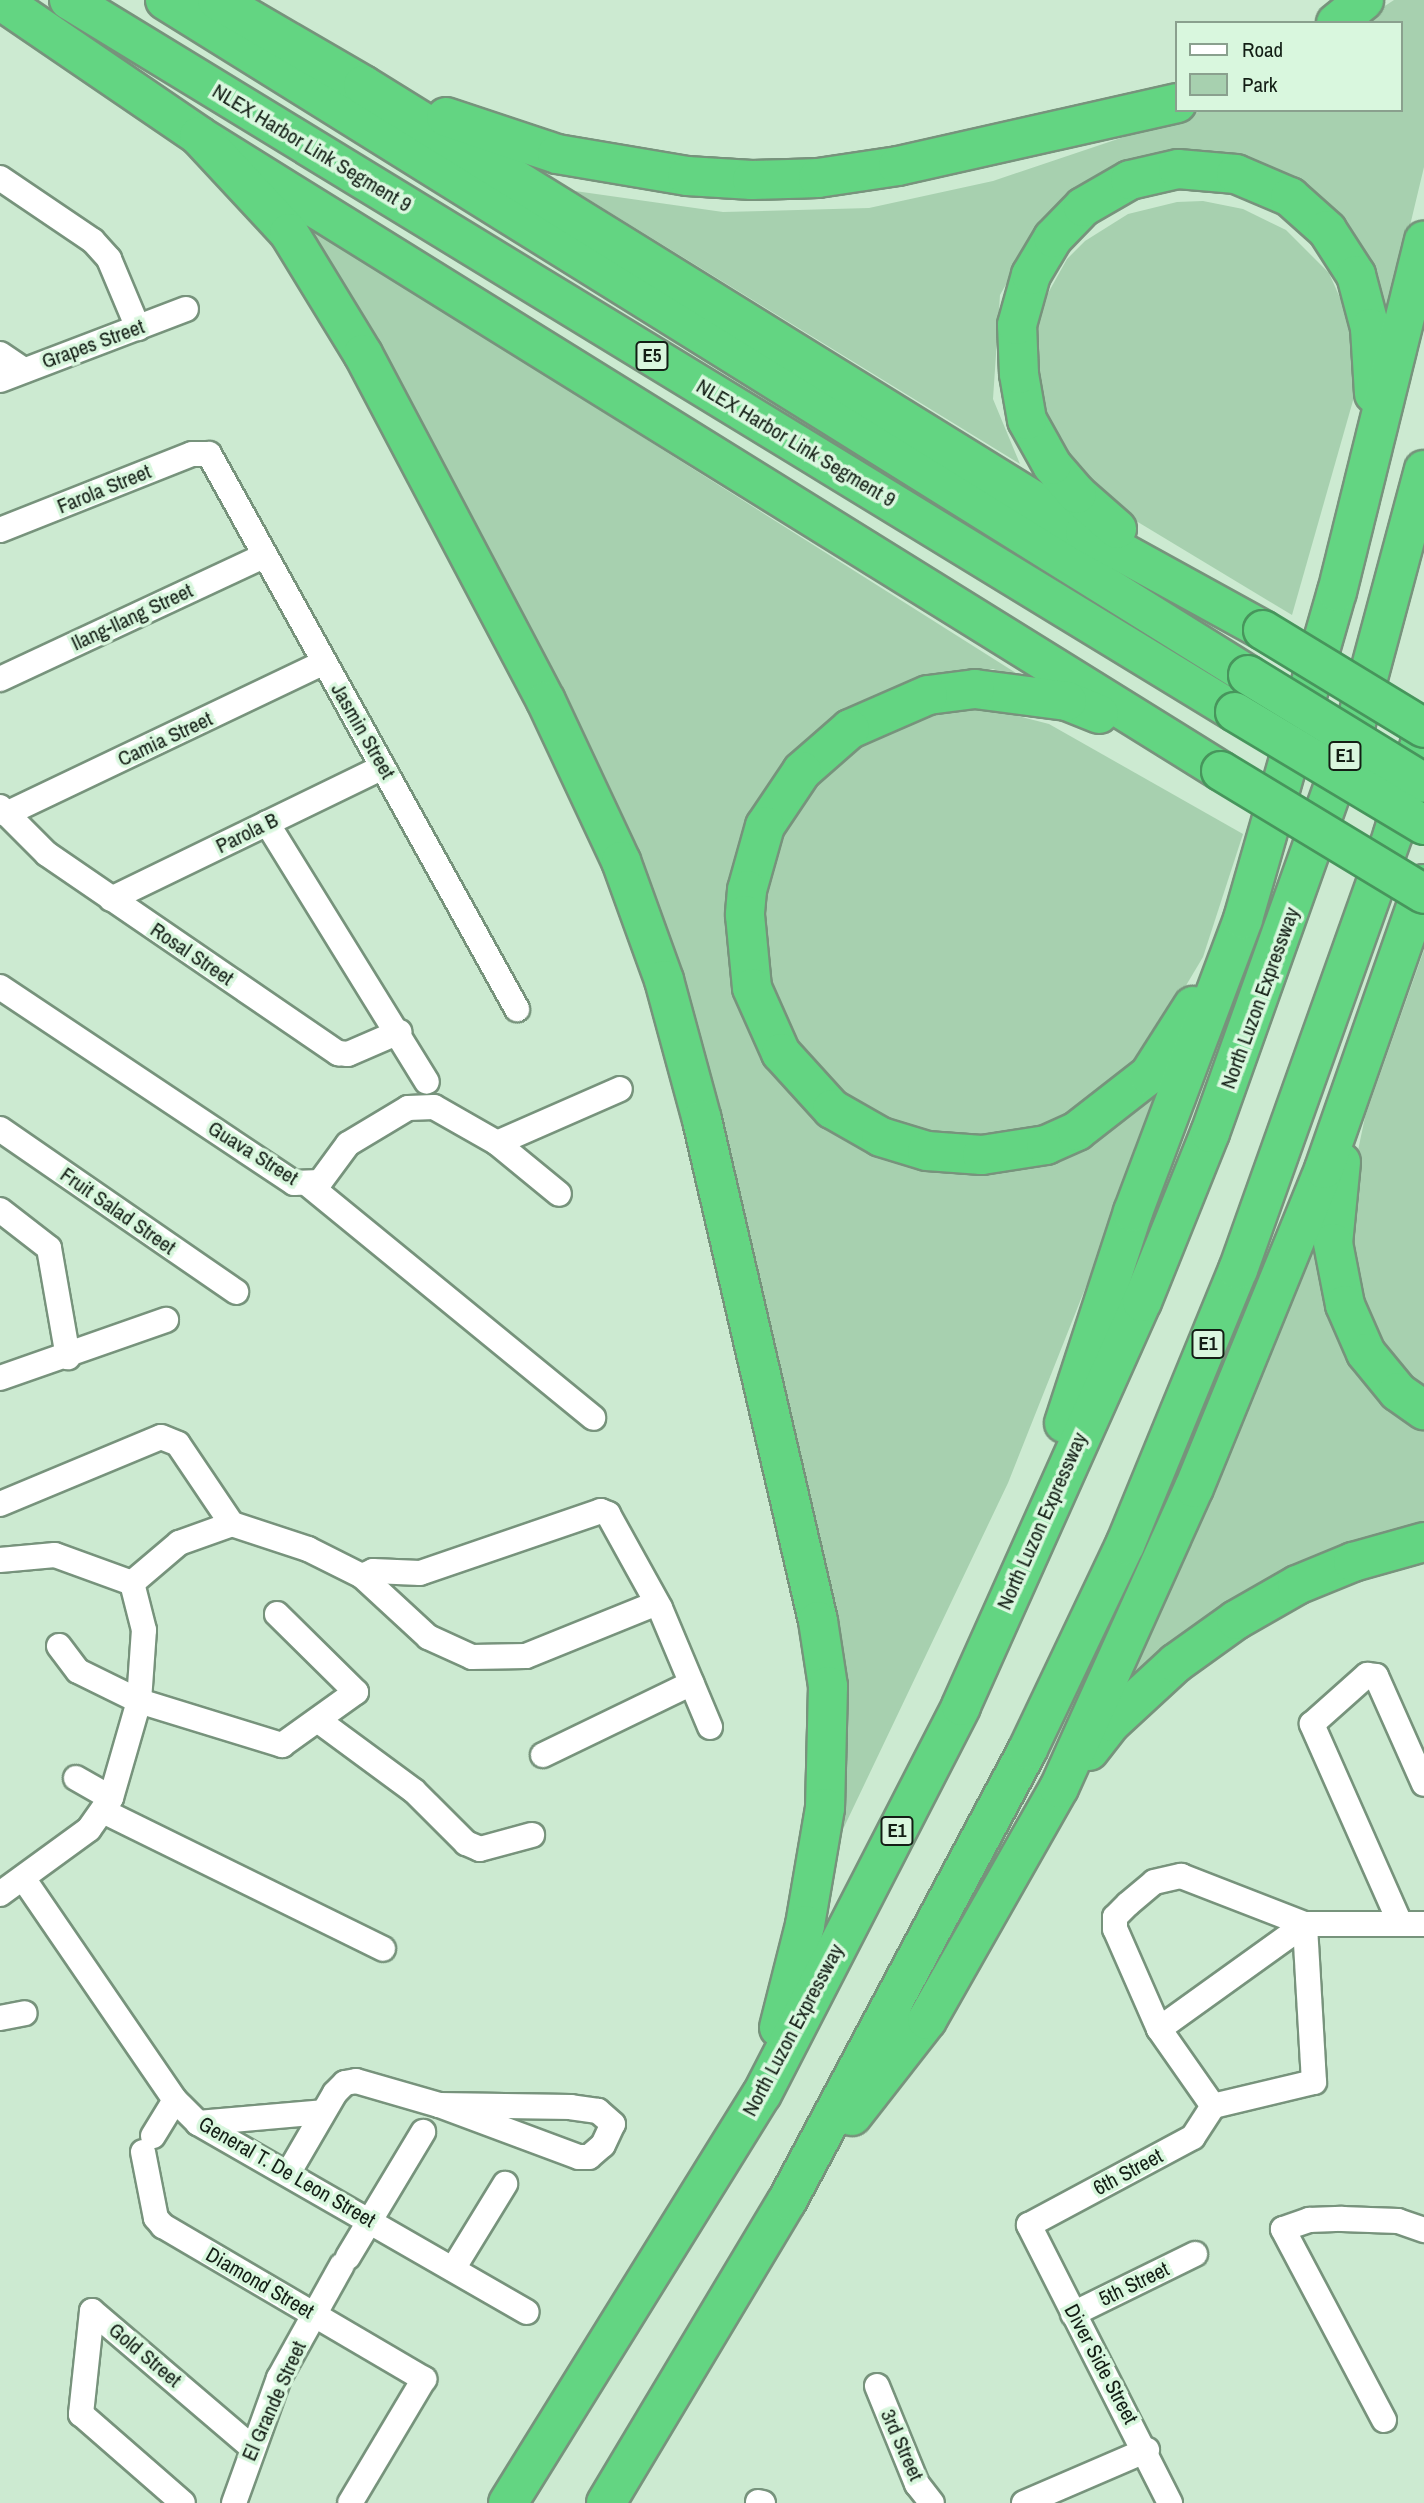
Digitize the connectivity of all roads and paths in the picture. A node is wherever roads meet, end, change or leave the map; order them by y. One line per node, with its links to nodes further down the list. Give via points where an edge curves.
1 (1, 0): 9 (highway)
2 (69, 0): 31 (highway, NLEX Harbor Link Segment 9 / E5, bridge)
3 (165, 0): 28 (highway, NLEX Harbor Link Segment 9 / E5, bridge)
4 (217, 0): 7 (highway)
5 (1364, 0): 6 (highway)
6 (1338, 21)
7 (363, 85): 8 (highway, via 556,154 687,176 752,180 818,178 898,166); 22 (highway, via 1085,531)
8 (1176, 103)
9 (199, 136): 27 (highway); 81 (highway, via 289,233 363,354 546,701 621,861 664,980 702,1120 815,1608 828,1686 825,1808 816,1870)
10 (0, 178): 13 (street, via 93,241 109,259)
11 (1424, 241): 17 (highway)
12 (186, 309): 13 (street, Grapes Street)
13 (138, 328): 15 (street, Grapes Street)
14 (0, 354): 15 (street)
15 (23, 370): 16 (street, Grapes Street)
16 (0, 380)
17 (1373, 445): 22 (highway, via 1370,328 1356,275 1328,230 1290,197 1236,174 1178,169 1130,180 1083,207 1053,238 1031,275 1017,325 1027,420 1052,465 1077,494 1116,528); 35 (highway)
18 (209, 454): 20 (street, Farola Street, via 192,454); 21 (street, Jasmin Street)
19 (1424, 470): 57 (highway, North Luzon Expressway / E1, via 1356,723 1276,956 1142,1302)
20 (0, 530)
21 (264, 556): 23 (street, Jasmin Street); 24 (street, Ilang-Ilang Street)
22 (1263, 631): 25 (highway, bridge)
23 (324, 662): 26 (street, Jasmin Street); 29 (street, Camia Street)
24 (0, 679)
25 (1424, 729): 90 (highway, E1, via 1393,834 1252,1231 1125,1545 1028,1749)
26 (383, 767): 30 (street, Parola B); 37 (street, Jasmin Street)
27 (1219, 769): 33 (highway, bridge); 35 (highway, via 1067,701 975,689 929,695 878,714 850,729 802,771 765,826 747,890 752,988 781,1054 832,1109 881,1137 928,1151 982,1155 1046,1145 1077,1131 1149,1075)
28 (1424, 783)
29 (3, 811): 34 (street, Rosal Street, via 47,854)
30 (267, 823): 34 (street, Parola B); 38 (street)
31 (1424, 825)
32 (1424, 884): 41 (highway)
33 (1424, 894)
34 (111, 899): 38 (street, Rosal Street, via 338,1053 348,1054)
35 (1243, 919): 57 (highway, via 1133,1212)
36 (0, 987): 44 (street, Guava Street, via 294,1184)
37 (517, 1009)
38 (400, 1032): 39 (street)
39 (427, 1082)
40 (620, 1089): 43 (street)
41 (1350, 1101): 51 (highway, via 1333,1243 1345,1305 1366,1353 1398,1392); 70 (highway, via 1194,1488)
42 (0, 1129): 47 (street, Fruit Salad Street)
43 (497, 1143): 44 (street, Guava Street, via 434,1107 408,1108 348,1144 320,1182); 45 (street, Guava Street)
44 (310, 1186): 52 (street)
45 (559, 1194)
46 (0, 1210): 49 (street, via 49,1248)
47 (236, 1292)
48 (166, 1320): 49 (street)
49 (68, 1357): 50 (street)
50 (0, 1378)
51 (1424, 1410)
52 (593, 1418)
53 (0, 1504): 54 (street, via 161,1437 178,1444)
54 (232, 1524): 58 (street, via 308,1549); 59 (street, via 179,1543)
55 (1424, 1542): 70 (highway, via 1353,1562 1297,1585 1236,1620 1176,1663 1112,1722)
56 (0, 1560): 59 (street, via 55,1555)
57 (1022, 1563): 81 (highway, North Luzon Expressway / E1, via 961,1706)
58 (362, 1576): 60 (street, via 428,1637 472,1657 526,1656); 60 (street, via 373,1571 420,1573 601,1511 608,1514)
59 (132, 1583): 64 (street, via 144,1630)
60 (657, 1603): 63 (street)
61 (277, 1614): 65 (street, via 356,1692)
62 (59, 1646): 64 (street, via 78,1671)
63 (692, 1683): 66 (street); 67 (street)
64 (139, 1701): 65 (street, via 273,1745 282,1745); 71 (street)
65 (319, 1721): 72 (street, via 414,1791 466,1843 480,1849)
66 (710, 1727)
67 (542, 1755)
68 (76, 1778): 71 (street)
69 (1424, 1784): 76 (street, via 1376,1676 1367,1675 1312,1724)
70 (1059, 1788): 90 (highway, via 927,2020)
71 (107, 1804): 73 (street, via 89,1829); 77 (street)
72 (532, 1835)
73 (23, 1878): 74 (street); 82 (street, General T. De Leon Street)
74 (0, 1894)
75 (1305, 1924): 76 (street); 80 (street); 80 (street, via 1193,1878 1168,1876 1154,1882 1114,1922); 84 (street, via 1314,2082)
76 (1412, 1924)
77 (383, 1949)
78 (26, 2013): 79 (street)
79 (0, 2018)
80 (1159, 2029): 84 (street)
81 (762, 2094): 106 (highway, North Luzon Expressway / E1)
82 (175, 2100): 86 (street, General T. De Leon Street); 97 (street, Diamond Street, via 148,2144 156,2218)
83 (439, 2105): 83 (street, via 571,2107 598,2111 613,2124 603,2145 589,2157 579,2157); 85 (street, via 356,2081 345,2083)
84 (1213, 2106): 92 (street, 6th Street, via 1193,2137)
85 (323, 2112): 86 (street); 88 (street)
86 (198, 2123): 88 (street, General T. De Leon Street)
87 (423, 2132): 91 (street, El Grande Street)
88 (289, 2172): 91 (street, General T. De Leon Street)
89 (505, 2184): 95 (street)
90 (787, 2201): 107 (highway, E1)
91 (369, 2220): 95 (street, General T. De Leon Street); 97 (street, El Grande Street)
92 (1030, 2225): 98 (street, Diver Side Street)
93 (1424, 2230): 100 (street, via 1398,2221 1342,2219 1309,2220 1283,2230)
94 (1195, 2254): 98 (street, 5th Street)
95 (453, 2269): 96 (street, General T. De Leon Street)
96 (527, 2312)
97 (315, 2314): 101 (street, El Grande Street, via 279,2378); 105 (street, Diamond Street, via 424,2379)
98 (1073, 2314): 102 (street, Diver Side Street)
99 (877, 2386): 108 (street, 3rd Street, via 918,2483)
100 (1384, 2420)
101 (251, 2447): 103 (street, Gold Street, via 92,2311 80,2414); 104 (street, El Grande Street)
102 (1147, 2450): 109 (street); 110 (street, Diver Side Street)
103 (183, 2503)
104 (233, 2503)
105 (350, 2503)
106 (508, 2503)
107 (606, 2503)
108 (932, 2503)
109 (1024, 2503)
110 (1170, 2503)

